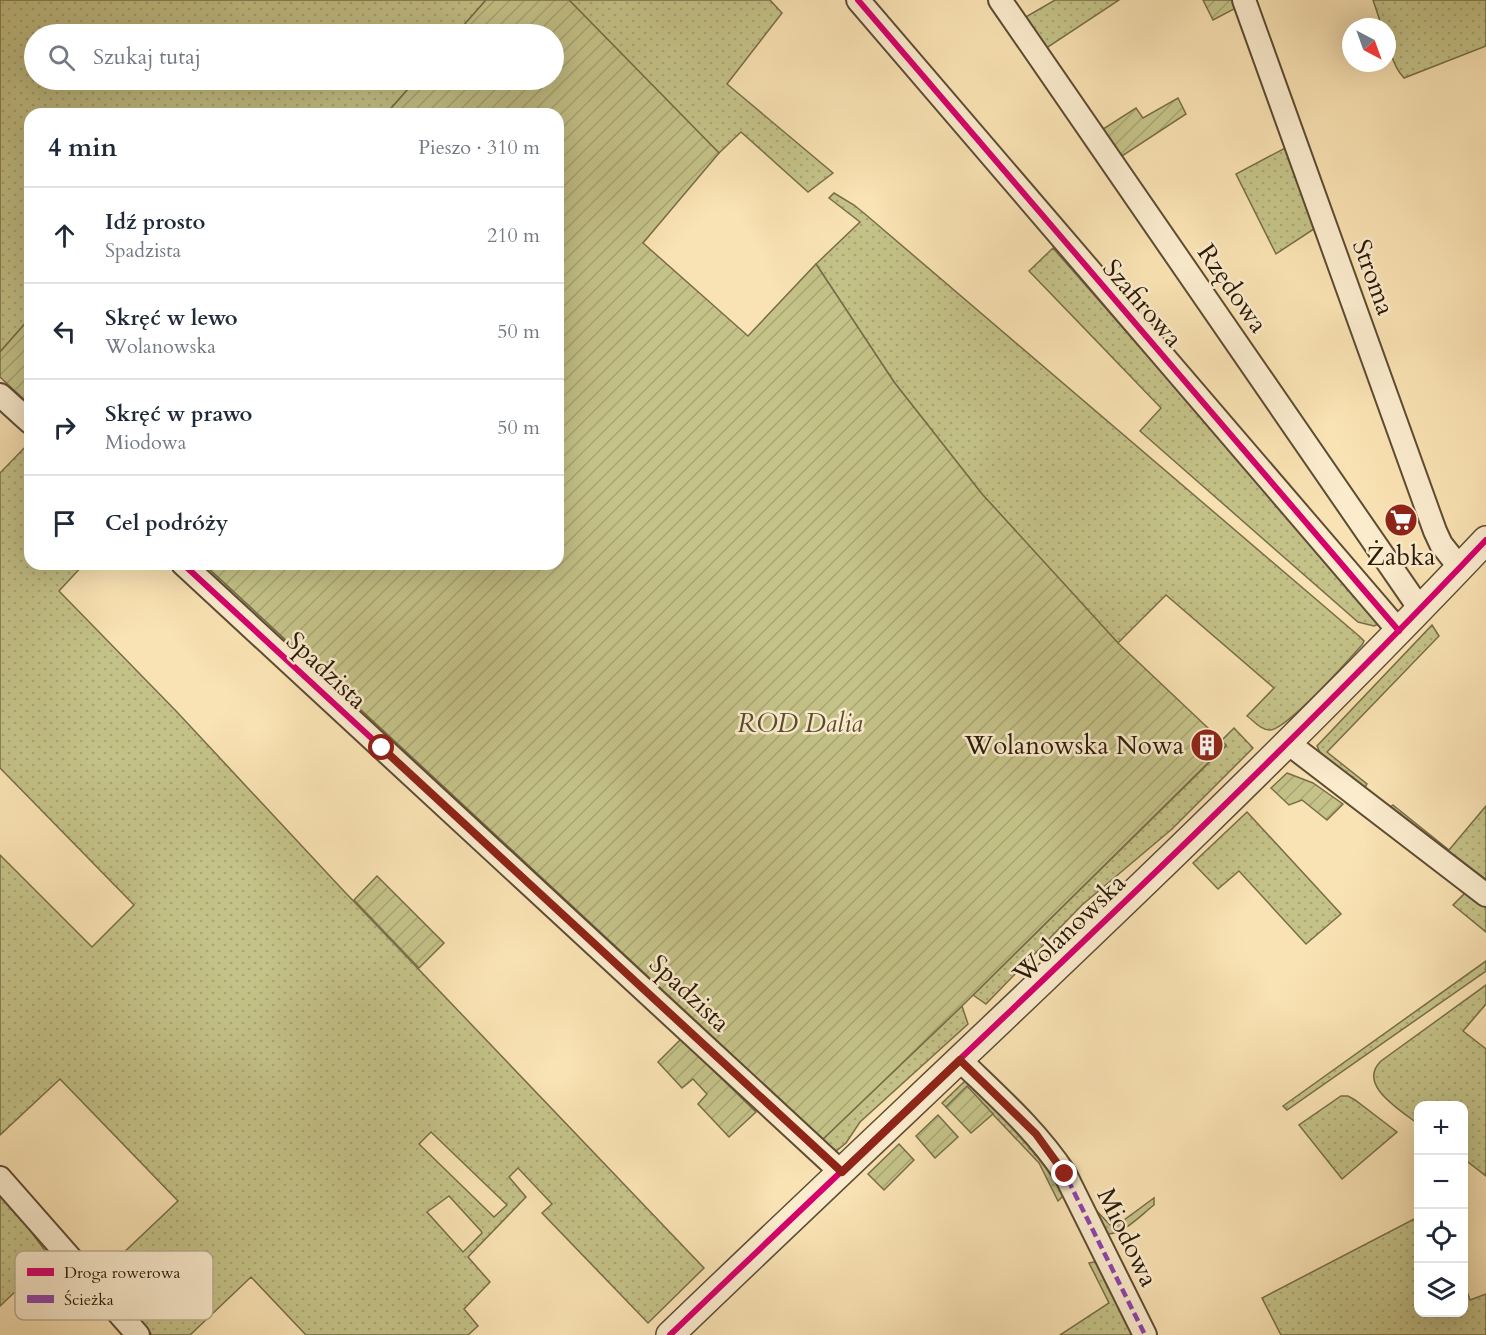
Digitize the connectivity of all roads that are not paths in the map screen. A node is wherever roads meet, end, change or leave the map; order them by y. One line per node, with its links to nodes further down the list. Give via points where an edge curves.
1 (858, 0): 10 (street, Szafirowa)
2 (1000, 0): 9 (street, Rzędowa)
3 (1244, 0): 7 (street, Stroma, via 1434,531)
4 (0, 395): 5 (street)
5 (24, 417)
6 (1486, 540): 7 (street, Wolanowska)
7 (1460, 568): 9 (street, Wolanowska)
8 (190, 570): 14 (street, Spadzista)
9 (1420, 609): 10 (street, Wolanowska)
10 (1399, 631): 11 (street, Wolanowska)
11 (1288, 743): 12 (street); 13 (street, Wolanowska)
12 (1486, 895)
13 (960, 1060): 14 (street, Wolanowska); 20 (street, Miodowa, via 1053,1155)
14 (842, 1172): 19 (street, Wolanowska)
15 (0, 1178): 16 (street)
16 (64, 1251)
17 (125, 1320): 18 (street)
18 (138, 1335)
19 (670, 1335)
20 (1145, 1335)

